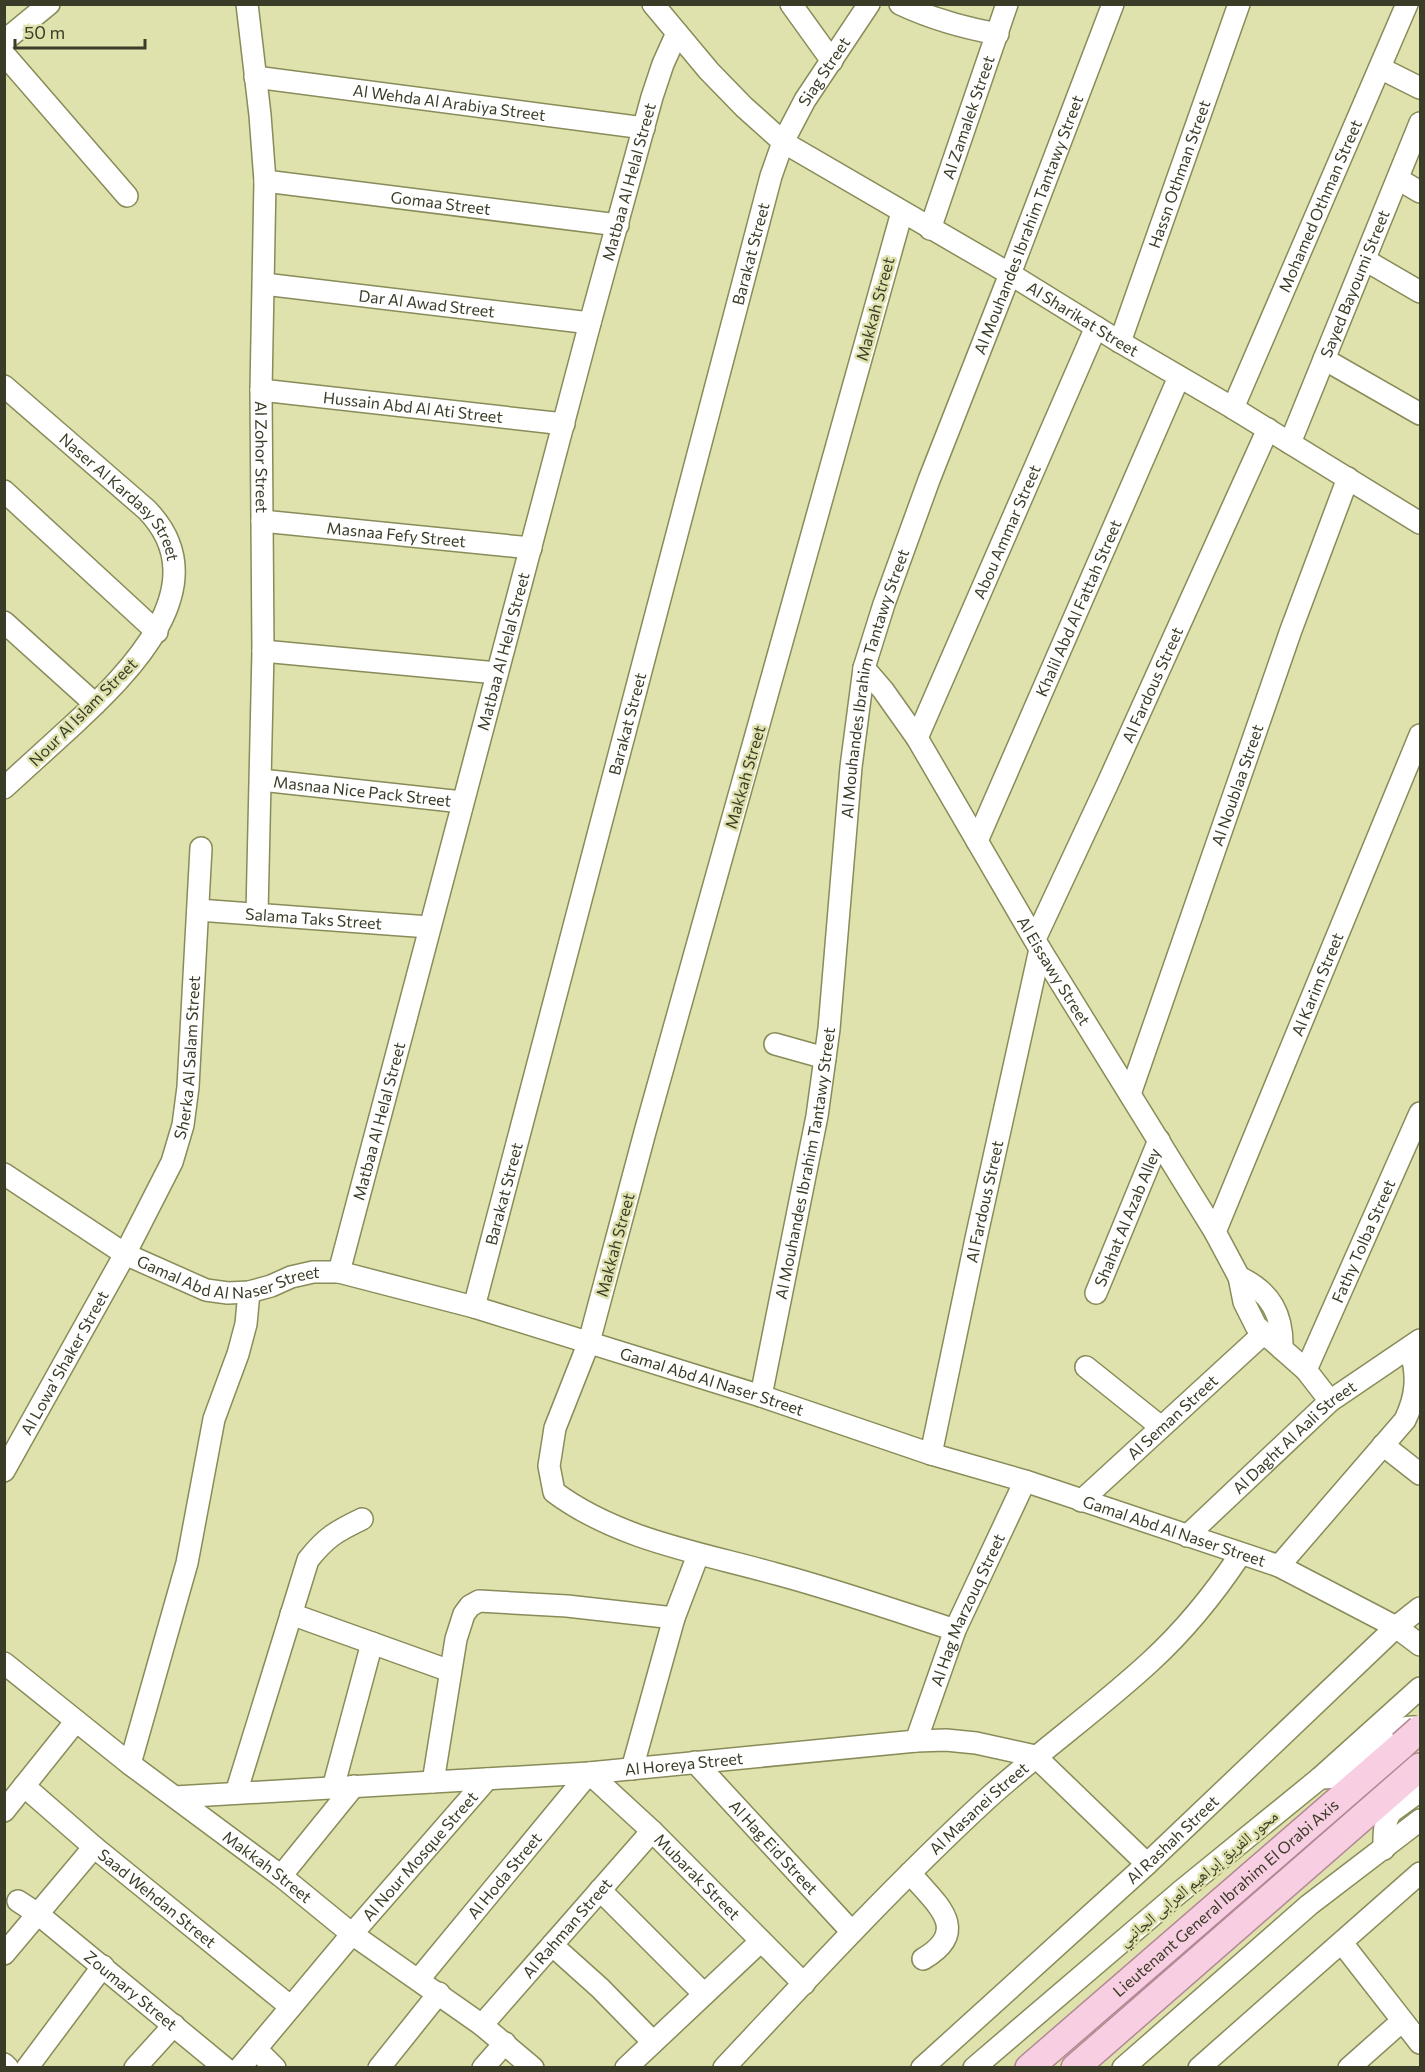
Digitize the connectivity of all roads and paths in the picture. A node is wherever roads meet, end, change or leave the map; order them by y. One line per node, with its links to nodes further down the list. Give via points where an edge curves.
1 (50, 4): 13 (street)
2 (247, 4): 17 (street, Al Zohor Street)
3 (653, 4): 11 (street, Al Sharikat Street)
4 (791, 4): 15 (street)
5 (869, 4): 15 (street, Siag Street)
6 (900, 4): 12 (street, via 935,19)
7 (1007, 4): 12 (street, Al Zamalek Street)
8 (1113, 4): 30 (street, Al Mouhandes Ibrahim Tantawy Street)
9 (1239, 4): 35 (street, Hassn Othman Street)
10 (1407, 4): 16 (street, Mohamed Othman Street)
11 (677, 33): 20 (street, Matbaa Al Helal Street, via 663,64); 21 (street, Al Sharikat Street)
12 (998, 34): 28 (street, Al Zamalek Street)
13 (4, 41)
14 (4, 54): 25 (street)
15 (832, 61): 21 (street, Siag Street)
16 (1380, 68): 18 (street); 40 (street, Mohamed Othman Street)
17 (255, 77): 20 (street, Al Wehda Al Arabiya Street); 23 (street, Al Zohor Street)
18 (1420, 88)
19 (1420, 123): 22 (street, Sayed Bayoumi Street)
20 (644, 128): 27 (street, Matbaa Al Helal Street)
21 (783, 142): 26 (street, Al Sharikat Street); 79 (street, Barakat Street)
22 (1398, 178): 24 (street); 29 (street, Sayed Bayoumi Street)
23 (265, 182): 27 (street, Gomaa Street); 31 (street, Al Zohor Street)
24 (1420, 192)
25 (127, 196)
26 (902, 212): 28 (street, Al Sharikat Street); 81 (street, Makkah Street)
27 (618, 225): 33 (street, Matbaa Al Helal Street)
28 (930, 229): 30 (street, Al Sharikat Street)
29 (1365, 260): 32 (street); 36 (street, Sayed Bayoumi Street)
30 (1010, 274): 34 (street, Al Sharikat Street); 53 (street, Al Mouhandes Ibrahim Tantawy Street, via 928,480)
31 (264, 284): 33 (street, Dar Al Awad Street); 38 (street, Al Zohor Street)
32 (1420, 292)
33 (590, 323): 42 (street, Matbaa Al Helal Street)
34 (1096, 327): 35 (street, Al Sharikat Street); 57 (street, Abou Ammar Street)
35 (1120, 342): 37 (street, Al Sharikat Street)
36 (1324, 359): 41 (street); 44 (street, Sayed Bayoumi Street)
37 (1179, 377): 40 (street, Al Sharikat Street); 61 (street, Khalil Abd Al Fattah Street)
38 (261, 390): 42 (street, Hussain Abd Al Ati Street); 47 (street, Al Zohor Street)
39 (7, 393): 51 (street, Naser Al Kardasy Street, via 162,525 171,548 174,573 171,598)
40 (1233, 408): 43 (street, Al Sharikat Street)
41 (1420, 414)
42 (564, 424): 49 (street, Matbaa Al Helal Street)
43 (1268, 429): 44 (street, Al Sharikat Street); 66 (street, Al Fardous Street)
44 (1290, 443): 45 (street, Al Sharikat Street)
45 (1348, 478): 48 (street, Al Sharikat Street); 69 (street, Al Noublaa Street, via 1291,630)
46 (4, 491): 51 (street)
47 (262, 521): 49 (street, Masnaa Fefy Street); 52 (street, Al Zohor Street)
48 (1420, 523)
49 (531, 548): 54 (street, Matbaa Al Helal Street)
50 (4, 622): 55 (street)
51 (157, 632): 55 (street, Nour Al Islam Street)
52 (263, 651): 54 (street); 58 (street, Al Zohor Street)
53 (864, 668): 57 (street, Al Eissawy Street); 68 (street, Al Mouhandes Ibrahim Tantawy Street, via 851,767)
54 (497, 673): 60 (street, Matbaa Al Helal Street)
55 (95, 704): 59 (street, Nour Al Islam Street)
56 (1420, 735): 73 (street, Al Karim Street)
57 (917, 738): 61 (street, Al Eissawy Street)
58 (261, 780): 60 (street, Masnaa Nice Pack Street); 64 (street, Al Zohor Street)
59 (4, 788)
60 (462, 802): 65 (street, Matbaa Al Helal Street)
61 (977, 841): 66 (street, Al Eissawy Street)
62 (201, 848): 63 (street, Sherka Al Salam Street)
63 (198, 910): 64 (street, Salama Taks Street); 74 (street, Sherka Al Salam Street, via 183,1125 172,1162)
64 (257, 913): 65 (street, Salama Taks Street)
65 (429, 927): 75 (street, Matbaa Al Helal Street)
66 (1037, 944): 69 (street, Al Eissawy Street); 90 (street, Al Fardous Street)
67 (775, 1044): 68 (street)
68 (825, 1058): 86 (street, Al Mouhandes Ibrahim Tantawy Street)
69 (1130, 1094): 71 (street, Al Eissawy Street)
70 (1420, 1113): 85 (street, Fathy Tolba Street)
71 (1159, 1140): 73 (street, Al Eissawy Street); 78 (street, Shahat Al Azab Alley)
72 (4, 1174): 74 (street, Gamal Abd Al Naser Street)
73 (1215, 1232): 76 (street, Al Eissawy Street)
74 (126, 1254): 77 (street, Gamal Abd Al Naser Street, via 206,1290); 91 (street, Al Lowa' Shaker Street)
75 (339, 1272): 77 (street, Gamal Abd Al Naser Street, via 291,1276); 79 (street, Gamal Abd Al Naser Street)
76 (1239, 1277): 80 (street, Al Eissawy Street, via 1249,1315); 83 (street, Al Eissawy Street, via 1253,1284 1273,1306 1282,1334)
77 (249, 1292): 115 (street, via 238,1354 214,1419 187,1563)
78 (1096, 1293)
79 (474, 1307): 81 (street, Gamal Abd Al Naser Street)
80 (1263, 1334): 83 (street, Al Eissawy Street); 88 (street, Al Seman Street)
81 (589, 1342): 86 (street, Gamal Abd Al Naser Street); 97 (street, Makkah Street, via 555,1428 549,1466 554,1492 574,1508 656,1542)
82 (1415, 1344): 87 (street, Al Daght Al Aali Street); 89 (street, Al Daght Al Aali Street, via 1416,1386 1412,1405 1405,1420)
83 (1282, 1349): 85 (street, Al Eissawy Street)
84 (1086, 1367): 88 (street)
85 (1305, 1370): 87 (street, Al Eissawy Street)
86 (761, 1396): 90 (street, Gamal Abd Al Naser Street)
87 (1330, 1401): 96 (street, Al Daght Al Aali Street)
88 (1161, 1427): 94 (street, Al Seman Street)
89 (1383, 1445): 92 (street); 99 (street, Al Daght Al Aali Street)
90 (931, 1454): 93 (street, Gamal Abd Al Naser Street)
91 (4, 1471)
92 (1420, 1474)
93 (1025, 1481): 94 (street, Gamal Abd Al Naser Street); 104 (street, Al Hag Marzouq Street)
94 (1081, 1501): 96 (street, Gamal Abd Al Naser Street)
95 (362, 1518): 101 (street, via 335,1532 308,1560)
96 (1187, 1536): 98 (street, Gamal Abd Al Naser Street)
97 (698, 1554): 102 (street); 104 (street, Makkah Street, via 780,1574)
98 (1240, 1554): 99 (street, Gamal Abd Al Naser Street); 113 (street, Al Masanei Street, via 1216,1591 1152,1660)
99 (1279, 1566): 103 (street, Gamal Abd Al Naser Street)
100 (1420, 1608): 103 (street, Al Rashah Street)
101 (291, 1614): 105 (street); 126 (street)
102 (674, 1618): 108 (street, via 479,1601 464,1614); 117 (street)
103 (1396, 1627): 106 (street, Gamal Abd Al Naser Street); 133 (street, Al Rashah Street)
104 (955, 1630): 112 (street, Al Hag Marzouq Street)
105 (372, 1643): 108 (street); 124 (street)
106 (1420, 1645)
107 (4, 1664): 110 (street, Makkah Street)
108 (450, 1671): 121 (street)
109 (1420, 1688): 119 (street, محور الفريق إبراهيم العرابى الجانبي)
110 (76, 1721): 115 (street, Makkah Street); 122 (street)
111 (1414, 1736): 119 (street, via 1414,1727 1399,1728 1349,1772); 174 (main road, Lieutenant General Ibrahim El Orabi Axis)
112 (916, 1741): 113 (street, Al Horeya Street, via 976,1743); 114 (street, Al Horeya Street)
113 (1035, 1756): 133 (street); 134 (street, Al Masanei Street)
114 (695, 1762): 117 (street, Al Horeya Street); 140 (street, Al Hag Eid Street)
115 (130, 1764): 127 (street, Makkah Street)
116 (1420, 1767): 175 (main road, Lieutenant General Ibrahim El Orabi Axis)
117 (632, 1768): 118 (street, Al Horeya Street)
118 (589, 1773): 120 (street, Al Horeya Street); 130 (street, Mubarak Street); 148 (street, Al Hoda Street)
119 (1320, 1778): 173 (street, محور الفريق إبراهيم العرابى الجانبي)
120 (487, 1779): 121 (street, Al Horeya Street); 141 (street, Al Nour Mosque Street)
121 (433, 1782): 123 (street, Al Horeya Street)
122 (24, 1786): 128 (street); 131 (street, Saad Wehdan Street)
123 (354, 1786): 124 (street, Al Horeya Street); 136 (street)
124 (333, 1788): 126 (street, Al Horeya Street)
125 (1420, 1791): 132 (street, via 1391,1812 1384,1828)
126 (236, 1793): 127 (street, Al Horeya Street)
127 (175, 1797): 136 (street, Makkah Street)
128 (4, 1811)
129 (1420, 1820): 132 (street)
130 (652, 1831): 137 (street, Al Rahman Street); 142 (street, Mubarak Street)
131 (94, 1847): 139 (street); 152 (street, Saad Wehdan Street)
132 (1384, 1849): 176 (street, via 1309,1905)
133 (1147, 1864): 172 (street, Al Rashah Street)
134 (910, 1873): 140 (street, Al Masanei Street); 146 (street, via 946,1917 948,1929 944,1942)
135 (1420, 1873): 143 (street)
136 (281, 1876): 141 (street, Makkah Street)
137 (600, 1890): 144 (street, Al Rahman Street); 151 (street)
138 (18, 1901): 139 (street, Zoumary Street)
139 (38, 1914): 145 (street); 147 (street, Zoumary Street)
140 (852, 1932): 149 (street, Al Masanei Street)
141 (352, 1934): 148 (street, Makkah Street); 152 (street, Al Nour Mosque Street)
142 (761, 1941): 149 (street, Mubarak Street); 151 (street)
143 (1342, 1942): 153 (street); 177 (street)
144 (552, 1945): 155 (street, Al Rahman Street); 156 (street)
145 (4, 1954)
146 (922, 1959)
147 (103, 1966): 154 (street, Zoumary Street); 163 (street)
148 (419, 1979): 150 (street, Makkah Street)
149 (804, 1984): 161 (street, Al Masanei Street)
150 (439, 1994): 155 (street, Makkah Street); 168 (street)
151 (705, 1994): 156 (street)
152 (291, 2007): 159 (street, Al Nour Mosque Street)
153 (1402, 2021): 158 (street); 178 (street)
154 (174, 2025): 164 (street); 165 (street, Zoumary Street)
155 (482, 2025): 157 (street, Makkah Street)
156 (653, 2042): 171 (street)
157 (505, 2043): 169 (street); 170 (street, Makkah Street)
158 (1420, 2043)
159 (256, 2049): 166 (street, Al Nour Mosque Street); 167 (street)
160 (4, 2064): 162 (street)
161 (730, 2065)
162 (8, 2067)
163 (27, 2067)
164 (135, 2067)
165 (225, 2067)
166 (240, 2067)
167 (275, 2067)
168 (379, 2067)
169 (483, 2067)
170 (533, 2067)
171 (626, 2067)
172 (922, 2067)
173 (974, 2067)
174 (1029, 2067)
175 (1075, 2067)
176 (1123, 2067)
177 (1199, 2067)
178 (1349, 2067)

